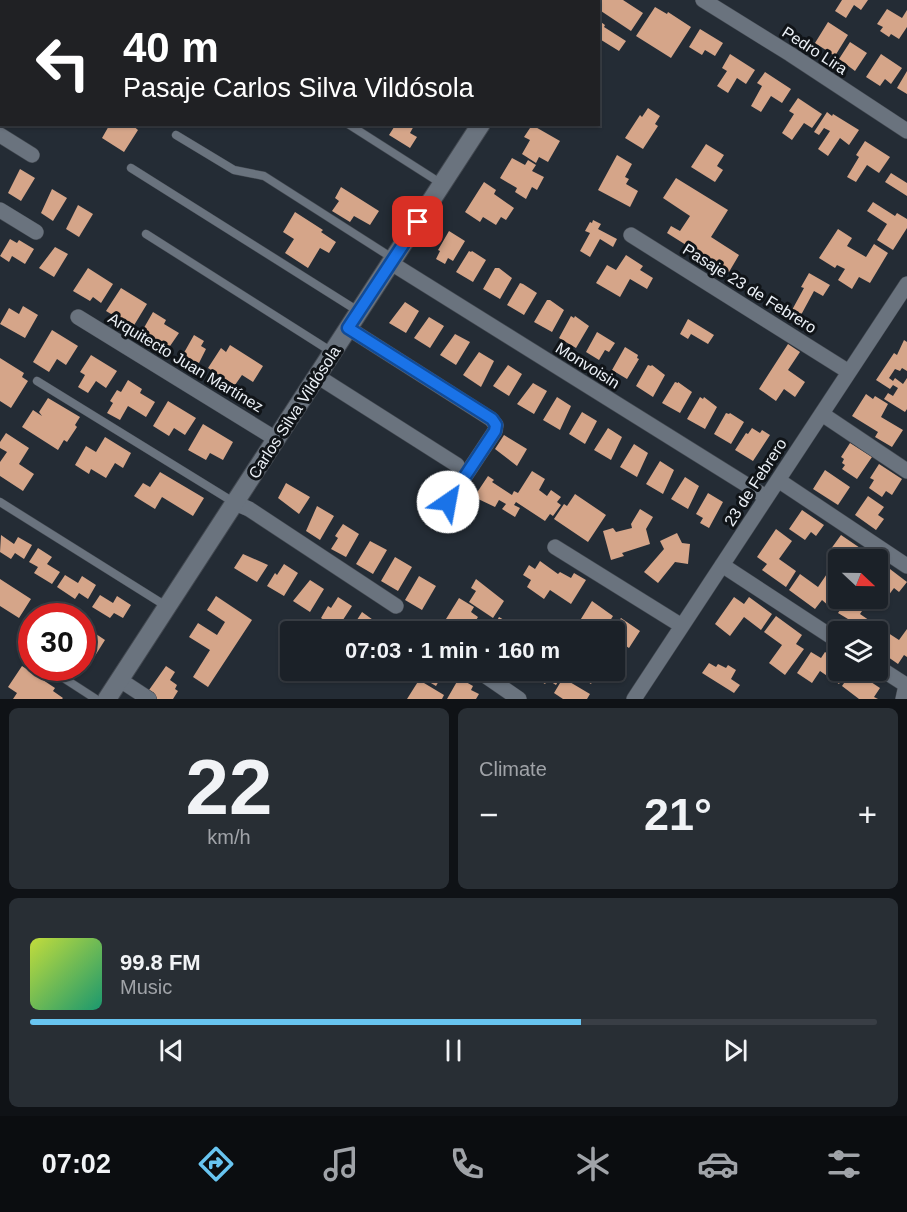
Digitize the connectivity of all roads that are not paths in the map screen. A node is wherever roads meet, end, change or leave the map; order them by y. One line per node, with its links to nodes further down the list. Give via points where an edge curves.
1 (703, 0): 4 (street, Pedro Lira)
2 (351, 126): 9 (lane)
3 (480, 126): 9 (street, Carlos Silva Vildósola)
4 (907, 131)
5 (0, 135): 7 (street)
6 (176, 135): 14 (lane, via 234,170 264,176)
7 (32, 155)
8 (131, 168): 16 (lane)
9 (442, 184): 14 (street, Carlos Silva Vildósola)
10 (0, 210): 11 (street)
11 (36, 232)
12 (146, 234): 19 (lane)
13 (631, 235): 20 (street, Pasaje 23 de Febrero)
14 (392, 261): 16 (street, Carlos Silva Vildósola); 28 (street, Monvoisin)
15 (907, 284): 20 (street, 23 de Febrero)
16 (359, 312): 18 (street, Carlos Silva Vildósola)
17 (78, 317): 24 (street, Arquitecto Juan Martínez)
18 (348, 328): 19 (street, Carlos Silva Vildósola); 30 (street, via 496,425)
19 (333, 352): 21 (street, Carlos Silva Vildósola)
20 (849, 372): 23 (street, 23 de Febrero)
21 (317, 376): 24 (street, Carlos Silva Vildósola); 25 (street)
22 (37, 381): 31 (lane)
23 (822, 414): 26 (street); 27 (street, 23 de Febrero)
24 (276, 439): 31 (street, Carlos Silva Vildósola)
25 (457, 465)
26 (907, 471)
27 (778, 480): 28 (street, 23 de Febrero); 34 (street)
28 (766, 497): 33 (street, 23 de Febrero)
29 (0, 502): 36 (lane)
30 (448, 502)
31 (235, 503): 35 (street); 36 (street, Carlos Silva Vildósola)
32 (555, 547): 37 (street)
33 (722, 565): 37 (street, 23 de Febrero); 38 (street)
34 (907, 566)
35 (396, 606)
36 (168, 607): 40 (street, Carlos Silva Vildósola)
37 (682, 626): 48 (street, 23 de Febrero)
38 (828, 634)
39 (888, 675): 43 (street)
40 (120, 680): 45 (street, Carlos Silva Vildósola); 46 (street)
41 (68, 681): 44 (lane)
42 (493, 681): 47 (street)
43 (905, 689)
44 (96, 699)
45 (107, 699)
46 (149, 699)
47 (519, 699)
48 (634, 699)

